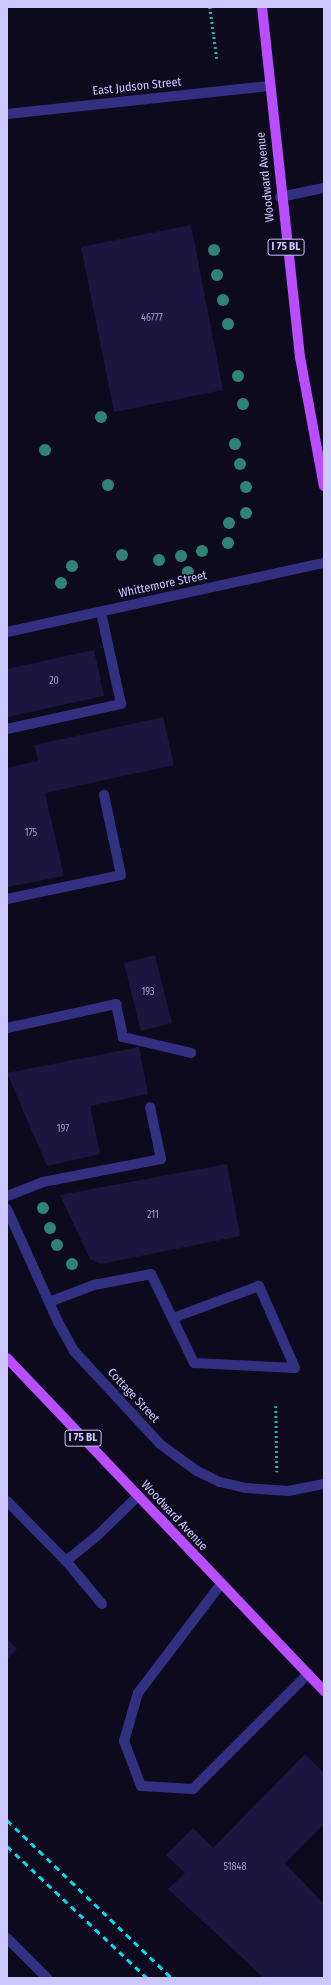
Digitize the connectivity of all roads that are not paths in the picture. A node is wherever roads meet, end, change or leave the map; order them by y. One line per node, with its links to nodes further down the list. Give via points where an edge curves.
1 (262, 7): 2 (main road, Woodward Avenue / I 75 BL)
2 (270, 86): 3 (street, East Judson Street); 5 (main road, Woodward Avenue / I 75 BL)
3 (7, 114)
4 (324, 188): 5 (street)
5 (280, 198): 6 (main road, Woodward Avenue / I 75 BL, via 300,357)
6 (324, 486)
7 (324, 563): 8 (street, Whittemore Street)
8 (101, 612): 9 (street, Whittemore Street); 10 (street, via 121,704)
9 (7, 632)
10 (7, 729)
11 (104, 795): 12 (street, via 121,875)
12 (7, 899)
13 (7, 1028): 14 (street, via 116,1004 123,1037)
14 (191, 1053)
15 (150, 1107): 16 (street, via 162,1159 43,1182)
16 (7, 1196)
17 (7, 1209): 18 (street, Cottage Street)
18 (49, 1302): 19 (street, via 94,1285 151,1274); 21 (street, Cottage Street, via 68,1341 81,1360 160,1444 197,1471 220,1482 246,1488 276,1491)
19 (173, 1318): 19 (street, via 194,1363 296,1368 258,1286)
20 (7, 1358): 22 (main road, Woodward Avenue / I 75 BL)
21 (324, 1484)
22 (138, 1496): 24 (street, via 98,1535); 25 (main road, Woodward Avenue / I 75 BL)
23 (7, 1501): 24 (street)
24 (66, 1561): 26 (street)
25 (221, 1584): 27 (main road, Woodward Avenue / I 75 BL); 27 (street, via 138,1693 124,1741 141,1786 193,1789)
26 (102, 1604)
27 (308, 1674): 28 (main road); 29 (main road, Woodward Avenue / I 75 BL)
28 (324, 1685)
29 (324, 1690)
30 (7, 1938): 31 (street)
31 (47, 1978)

